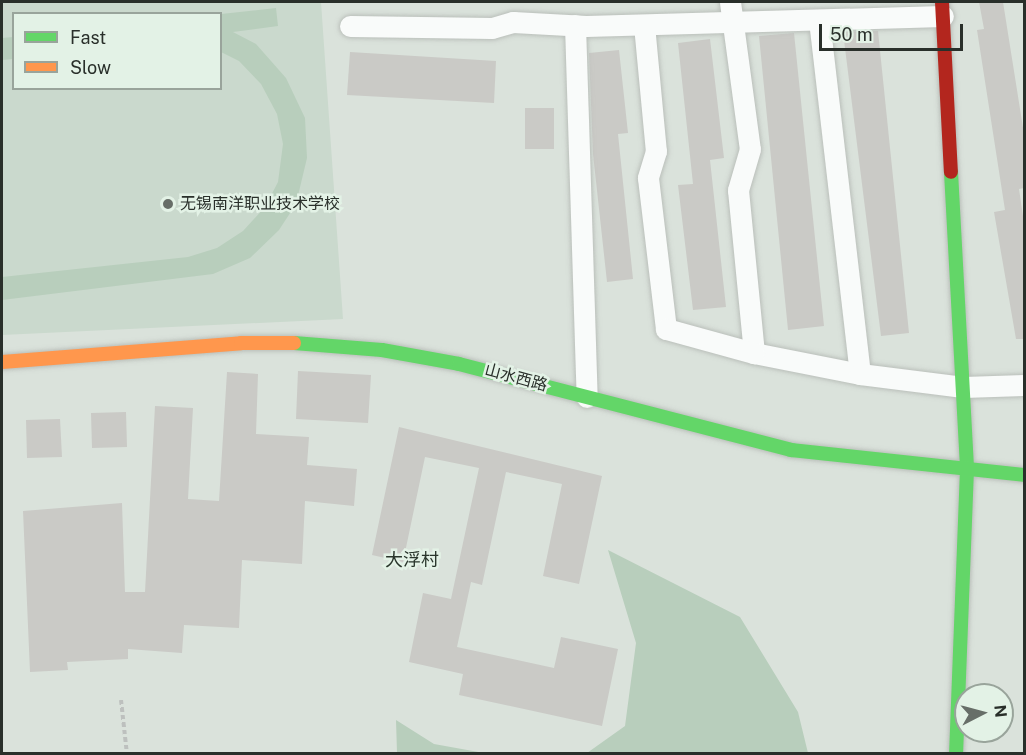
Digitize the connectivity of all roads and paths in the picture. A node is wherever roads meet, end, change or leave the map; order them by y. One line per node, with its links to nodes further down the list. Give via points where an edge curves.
1 (943, 9): 3 (street); 11 (street)
2 (731, 12): 3 (street); 4 (street); 7 (street, via 750,149 738,190)
3 (826, 14): 9 (street)
4 (644, 25): 6 (street); 7 (street, via 656,151 648,178 666,329)
5 (350, 26): 6 (street, via 492,28 513,22)
6 (575, 26): 12 (street)
7 (754, 353): 9 (street)
8 (2, 362): 12 (street, 山水西路, via 241,343 322,343 459,364)
9 (860, 374): 11 (street)
10 (1024, 385): 11 (street)
11 (963, 387): 13 (street)
12 (587, 397): 13 (street, 山水西路, via 791,450)
13 (968, 469): 14 (street, 山水西路); 17 (street)
14 (1024, 475)
15 (121, 700): 16 (path)
16 (127, 753)
17 (956, 753)

